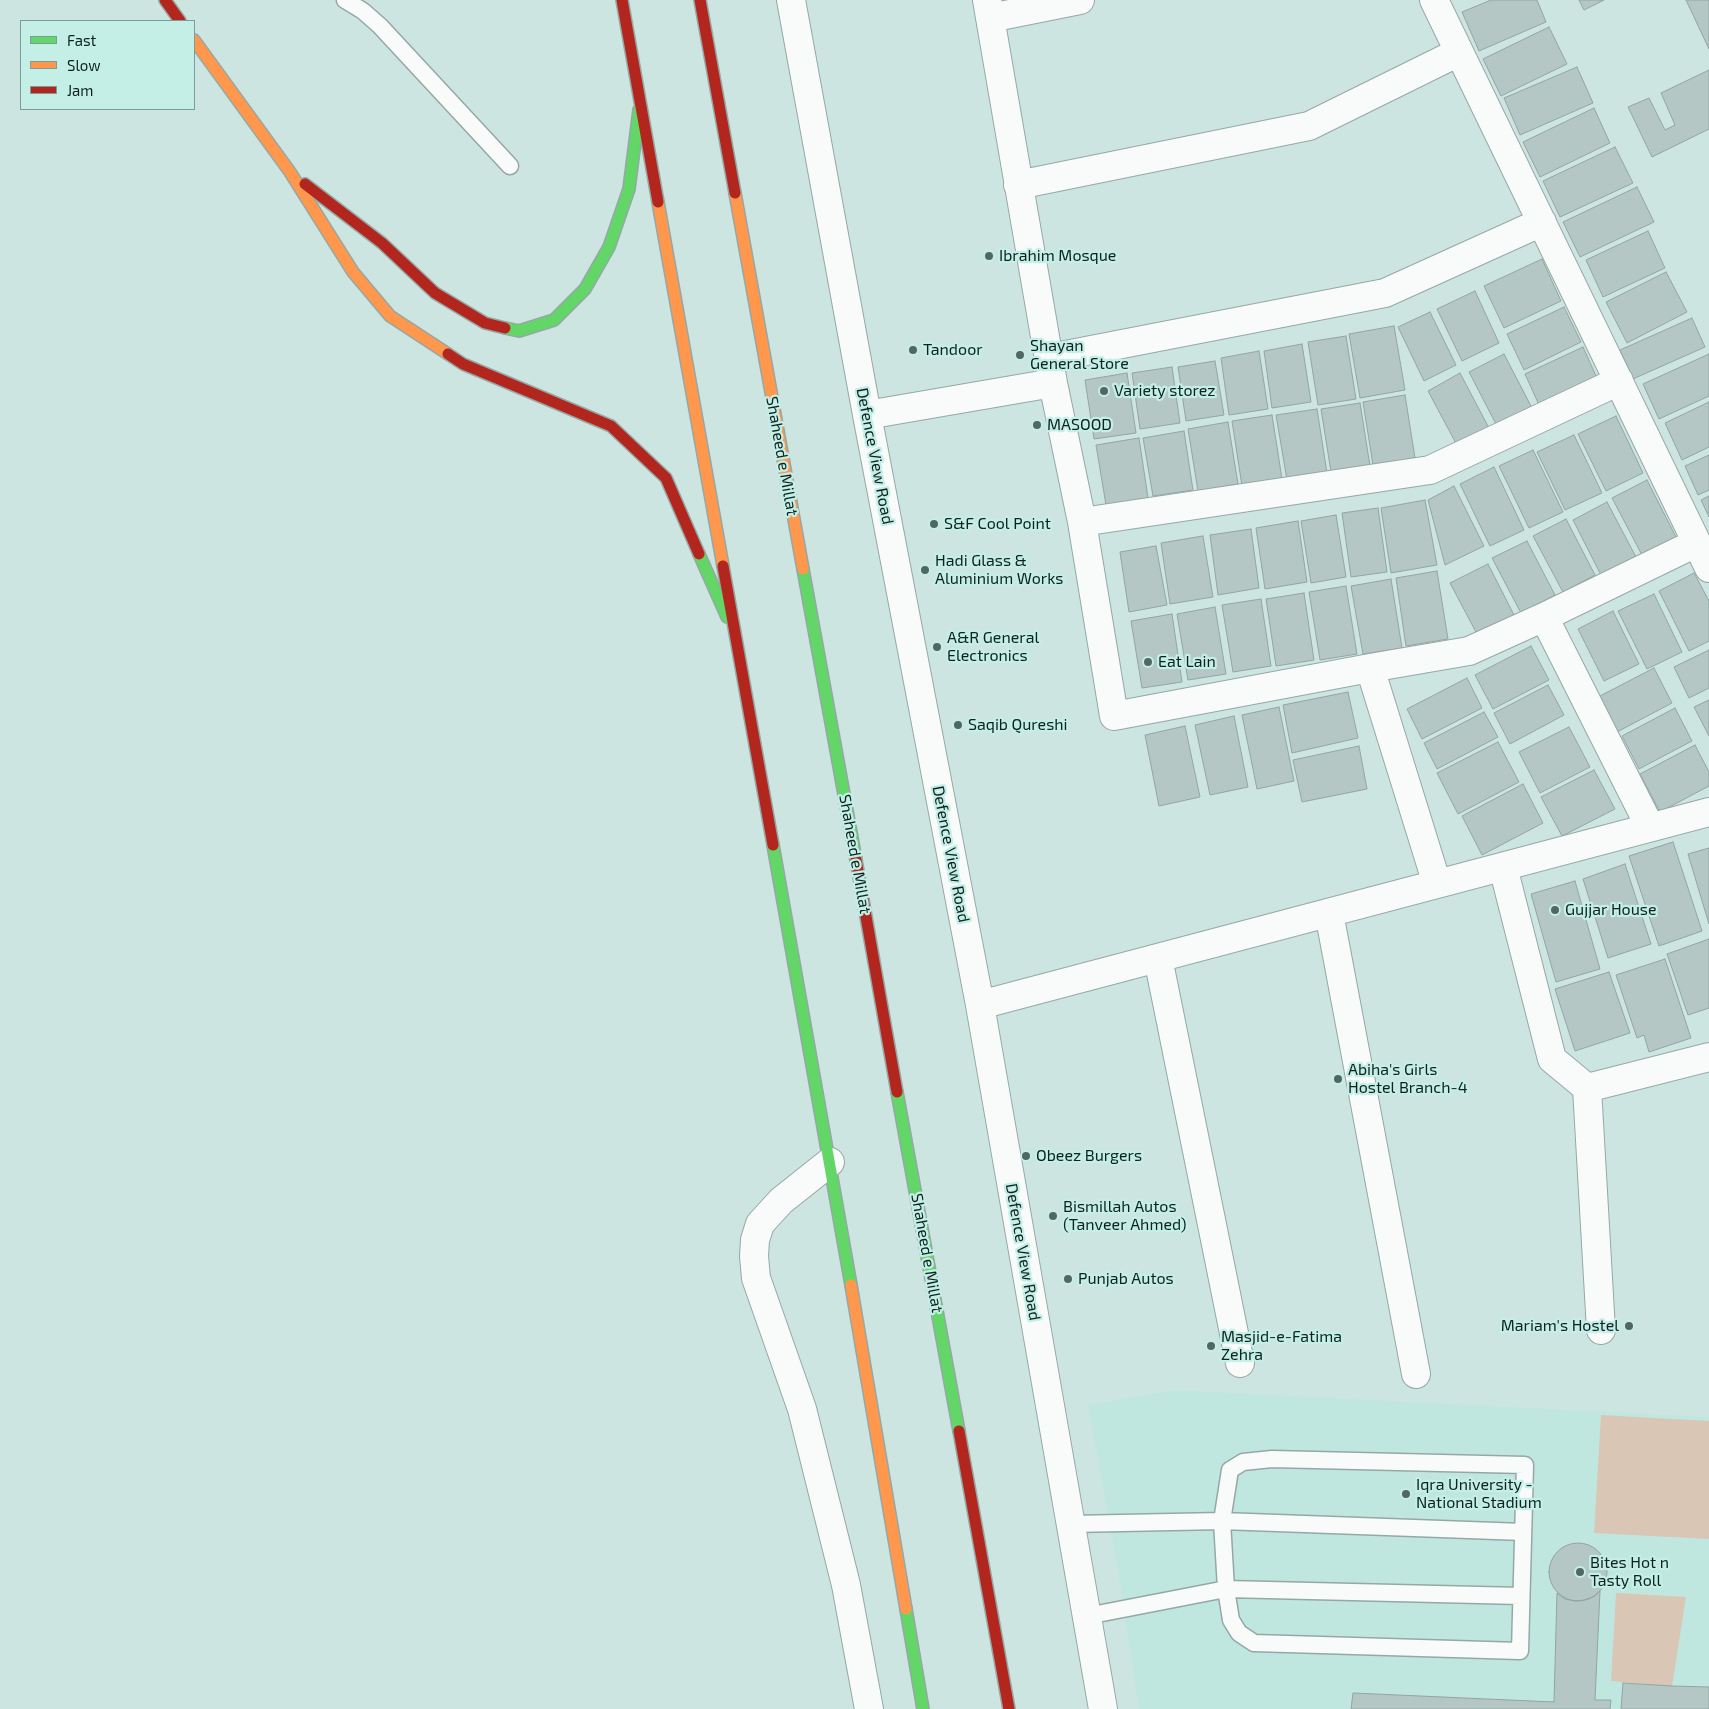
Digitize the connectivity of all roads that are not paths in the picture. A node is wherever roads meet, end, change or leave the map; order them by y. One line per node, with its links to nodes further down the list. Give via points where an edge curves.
1 (165, 0): 9 (main road)
2 (345, 0): 13 (lane, via 380,26)
3 (622, 0): 12 (main road)
4 (700, 0): 47 (main road, Shaheed e Millat)
5 (791, 0): 19 (street, Defence View Road)
6 (1080, 0): 8 (street)
7 (1434, 0): 11 (street)
8 (989, 9): 15 (street)
9 (179, 20)
10 (195, 41): 14 (main road)
11 (1459, 52): 15 (street, via 1309,126); 16 (street)
12 (640, 103): 14 (main road, via 629,189 609,247 585,289 554,320 519,331 485,323 435,293 382,243); 24 (main road)
13 (510, 166)
14 (290, 172): 24 (main road, via 353,272 390,316 463,364 611,426 666,478)
15 (1018, 185): 17 (street)
16 (1542, 222): 17 (street, via 1385,293); 18 (street)
17 (1052, 371): 19 (street); 20 (street)
18 (1619, 381): 20 (street, via 1430,470); 21 (street)
19 (867, 416): 32 (street, Defence View Road)
20 (1082, 522): 25 (street, via 1114,716)
21 (1696, 544): 22 (street); 23 (street)
22 (1709, 568)
23 (1544, 617): 25 (street, via 1469,651); 27 (street)
24 (736, 637): 35 (main road)
25 (1370, 668): 29 (street)
26 (1709, 812): 27 (street)
27 (1650, 827): 28 (street)
28 (1502, 866): 29 (street); 34 (street, via 1552,1059)
29 (1437, 884): 30 (street)
30 (1329, 913): 31 (street); 38 (street)
31 (1158, 958): 32 (street); 37 (street)
32 (980, 1005): 40 (street, Defence View Road)
33 (1709, 1057): 34 (street)
34 (1588, 1088): 36 (street)
35 (830, 1162): 45 (street, via 780,1201 760,1224 754,1256 756,1278 804,1418 846,1585); 46 (main road)
36 (1601, 1330)
37 (1240, 1363)
38 (1416, 1374)
39 (1222, 1521): 40 (lane); 41 (lane); 41 (lane, via 1230,1470 1243,1462 1272,1459 1525,1465); 42 (lane)
40 (1071, 1524): 44 (street, Defence View Road)
41 (1523, 1532): 43 (lane)
42 (1226, 1589): 43 (lane); 43 (lane, via 1232,1620 1239,1633 1254,1644 1520,1651); 44 (lane)
43 (1521, 1596)
44 (1087, 1616): 48 (street, Defence View Road)
45 (869, 1709)
46 (924, 1709)
47 (1009, 1709)
48 (1103, 1709)

